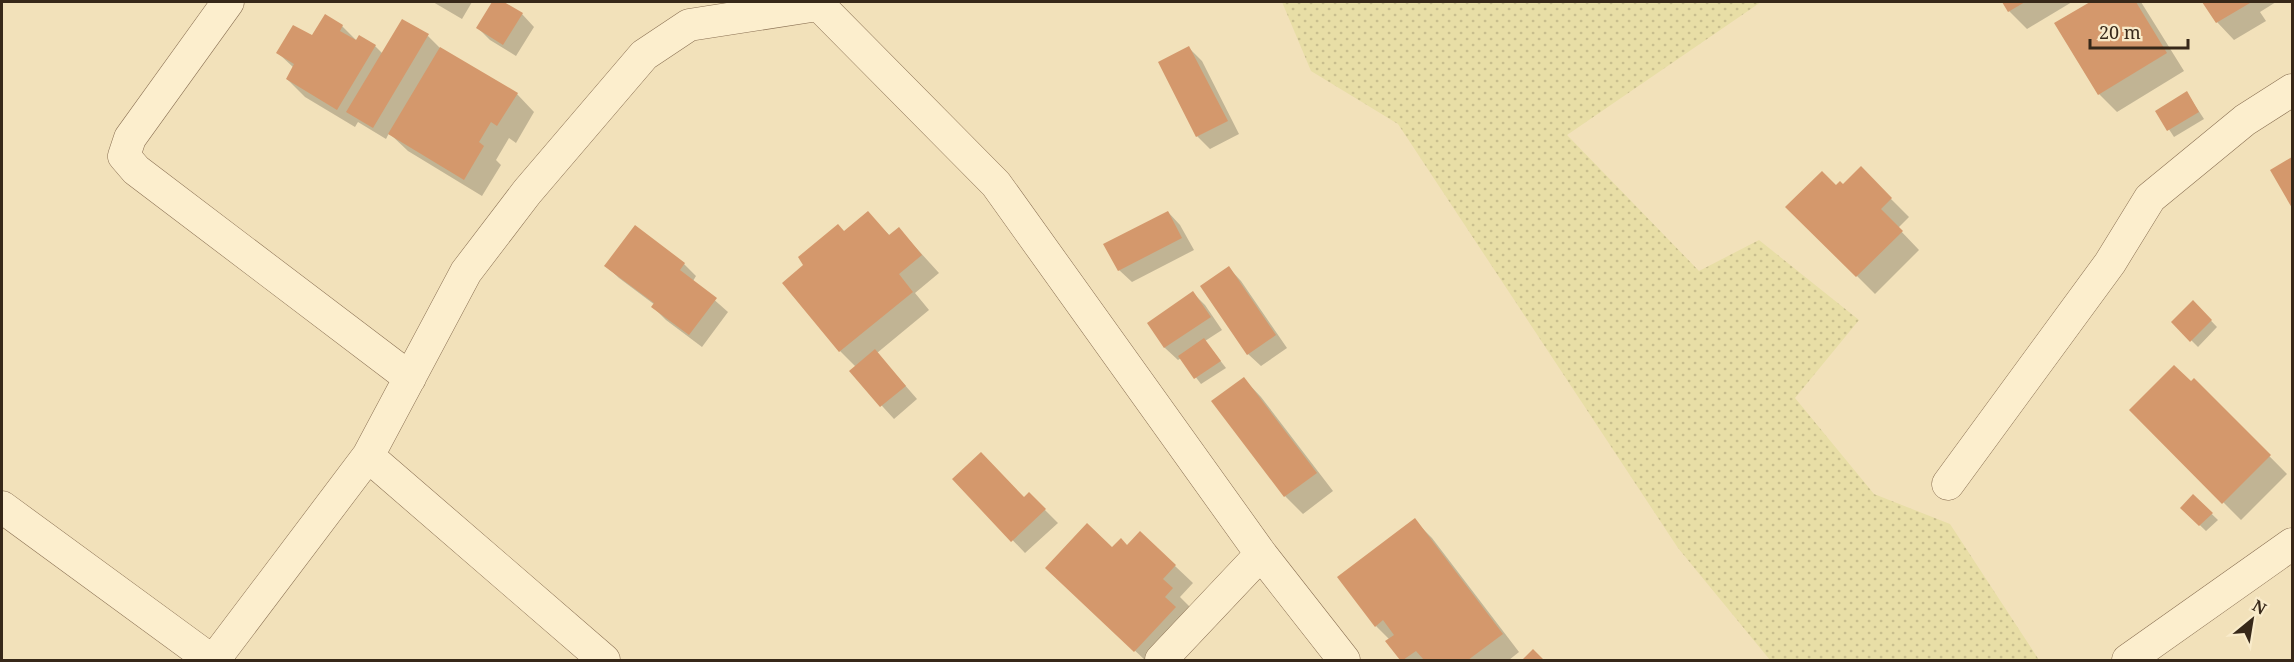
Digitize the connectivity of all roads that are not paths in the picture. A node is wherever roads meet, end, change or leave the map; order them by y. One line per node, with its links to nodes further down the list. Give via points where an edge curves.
1 (228, 2): 4 (street, via 130,138 124,156 136,170)
2 (817, 3): 4 (street, via 689,25 644,55 527,192 466,272); 9 (street, via 996,184)
3 (2292, 90): 6 (street, via 2245,120 2150,198 2110,263)
4 (410, 378): 5 (street)
5 (368, 456): 10 (street); 11 (street)
6 (1948, 484)
7 (2, 507): 10 (street)
8 (2292, 544): 14 (street)
9 (1261, 554): 12 (street); 13 (street)
10 (213, 660)
11 (604, 660)
12 (1161, 660)
13 (1344, 660)
14 (2128, 660)

